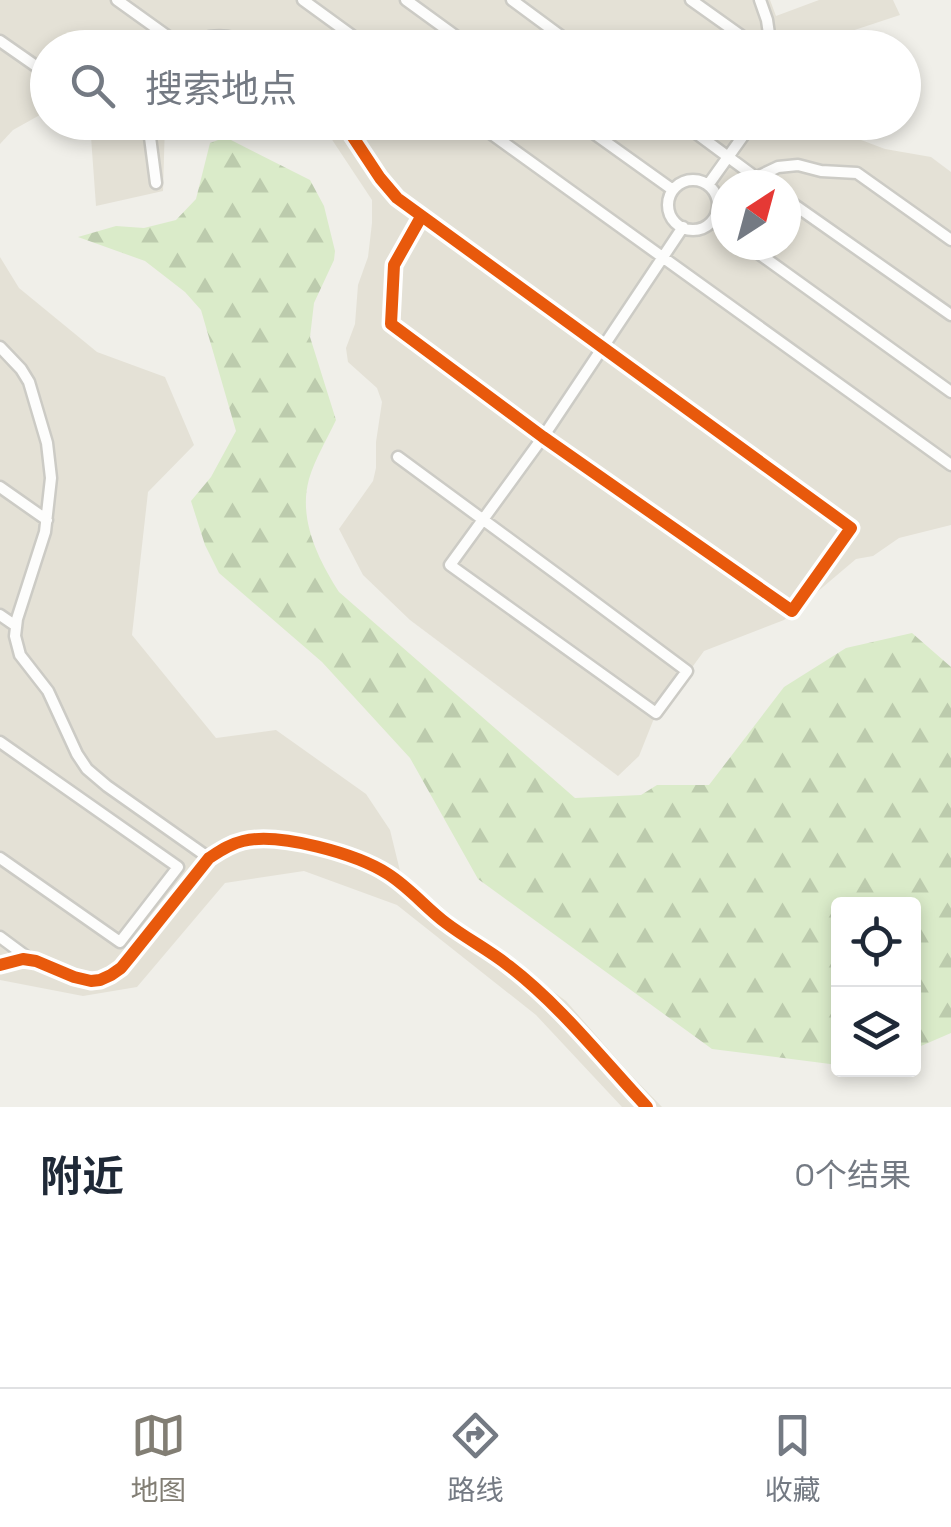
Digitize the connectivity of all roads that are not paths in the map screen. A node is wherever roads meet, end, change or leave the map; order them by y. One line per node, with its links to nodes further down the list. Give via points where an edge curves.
1 (117, 0): 7 (street)
2 (303, 0): 8 (street)
3 (406, 0): 9 (street)
4 (512, 0): 10 (street)
5 (691, 0): 11 (street)
6 (760, 0): 12 (street)
7 (156, 30)
8 (344, 30)
9 (447, 30)
10 (553, 30)
11 (733, 30)
12 (769, 30)
13 (0, 40): 14 (street)
14 (30, 62)
15 (150, 140): 24 (street)
16 (355, 140): 29 (street, via 390,190)
17 (499, 140): 33 (street)
18 (603, 140): 26 (street)
19 (706, 140): 21 (street)
20 (740, 140): 21 (street)
21 (728, 156): 22 (street); 25 (street)
22 (745, 170)
23 (772, 170): 32 (street, via 857,173)
24 (156, 183)
25 (708, 186): 26 (street, via 689,180); 27 (street)
26 (672, 190): 31 (street, via 668,208)
27 (711, 190)
28 (801, 210): 35 (street)
29 (421, 216): 37 (street); 39 (street, via 394,265 391,324)
30 (711, 222): 31 (street)
31 (683, 228): 33 (street)
32 (951, 240)
33 (662, 258): 37 (street); 41 (street)
34 (768, 260): 38 (street)
35 (951, 315)
36 (0, 347): 44 (street, via 29,382 47,443)
37 (603, 348): 39 (street); 39 (street, via 851,528 792,611)
38 (951, 392)
39 (543, 437): 43 (street)
40 (398, 457): 43 (street)
41 (951, 465)
42 (0, 487): 44 (street)
43 (483, 519): 43 (street, via 687,670 656,714 450,564)
44 (47, 520): 46 (street)
45 (0, 615): 46 (street)
46 (16, 626): 49 (street, via 20,655 48,692 87,769)
47 (0, 742): 48 (street, via 178,867 120,942)
48 (0, 858)
49 (209, 858): 51 (street, via 112,975 74,977); 53 (street, via 244,840 267,838 337,851 385,872 533,986)
50 (3, 943): 51 (street)
51 (32, 960): 52 (street)
52 (0, 965)
53 (647, 1107)

